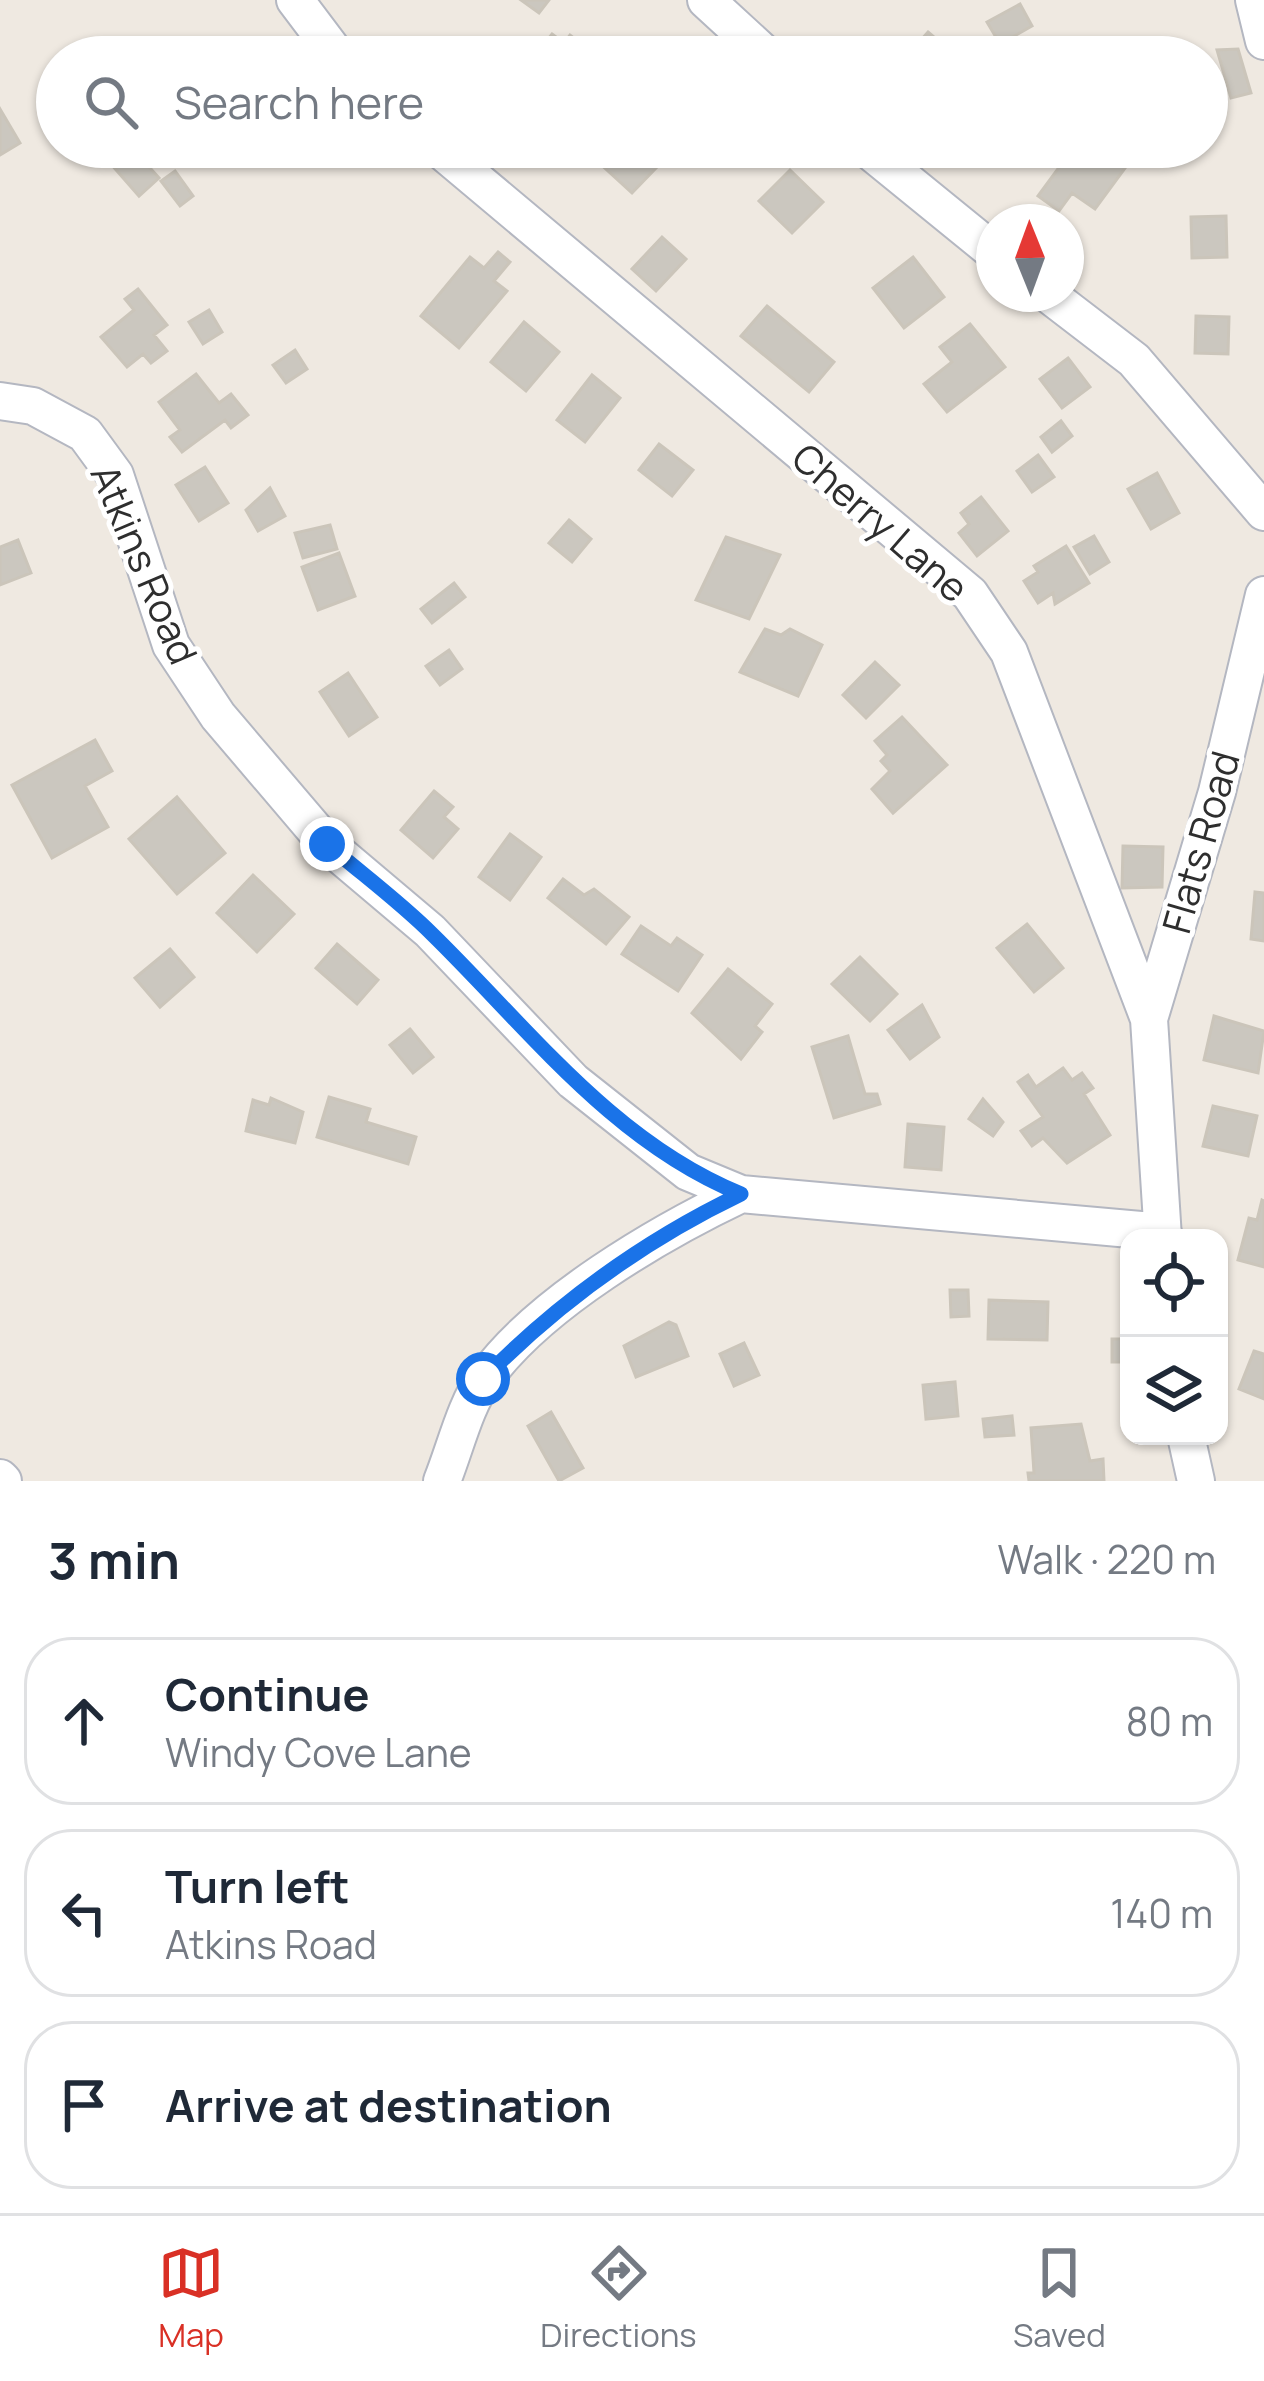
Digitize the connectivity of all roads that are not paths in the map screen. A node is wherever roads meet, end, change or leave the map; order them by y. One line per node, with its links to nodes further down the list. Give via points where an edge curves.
1 (295, 0): 4 (street)
2 (706, 0): 5 (street)
3 (1254, 0): 6 (street)
4 (322, 36)
5 (745, 36)
6 (1264, 41)
7 (462, 168): 14 (street, Cherry Lane, via 970,594 1010,652)
8 (891, 168): 9 (street)
9 (976, 237)
10 (1072, 312): 12 (street, via 1134,359)
11 (0, 400): 15 (street, Atkins Road, via 33,406 85,434 116,475 171,645 218,716 327,844 430,931 573,1082 688,1172)
12 (1264, 512)
13 (1264, 595): 14 (street, Flats Road)
14 (1149, 1019): 16 (street, Cherry Lane)
15 (741, 1194): 17 (street); 19 (street, via 543,1318 483,1379)
16 (1163, 1229)
17 (1120, 1231)
18 (1188, 1445): 20 (street)
19 (442, 1481)
20 (1196, 1481)

